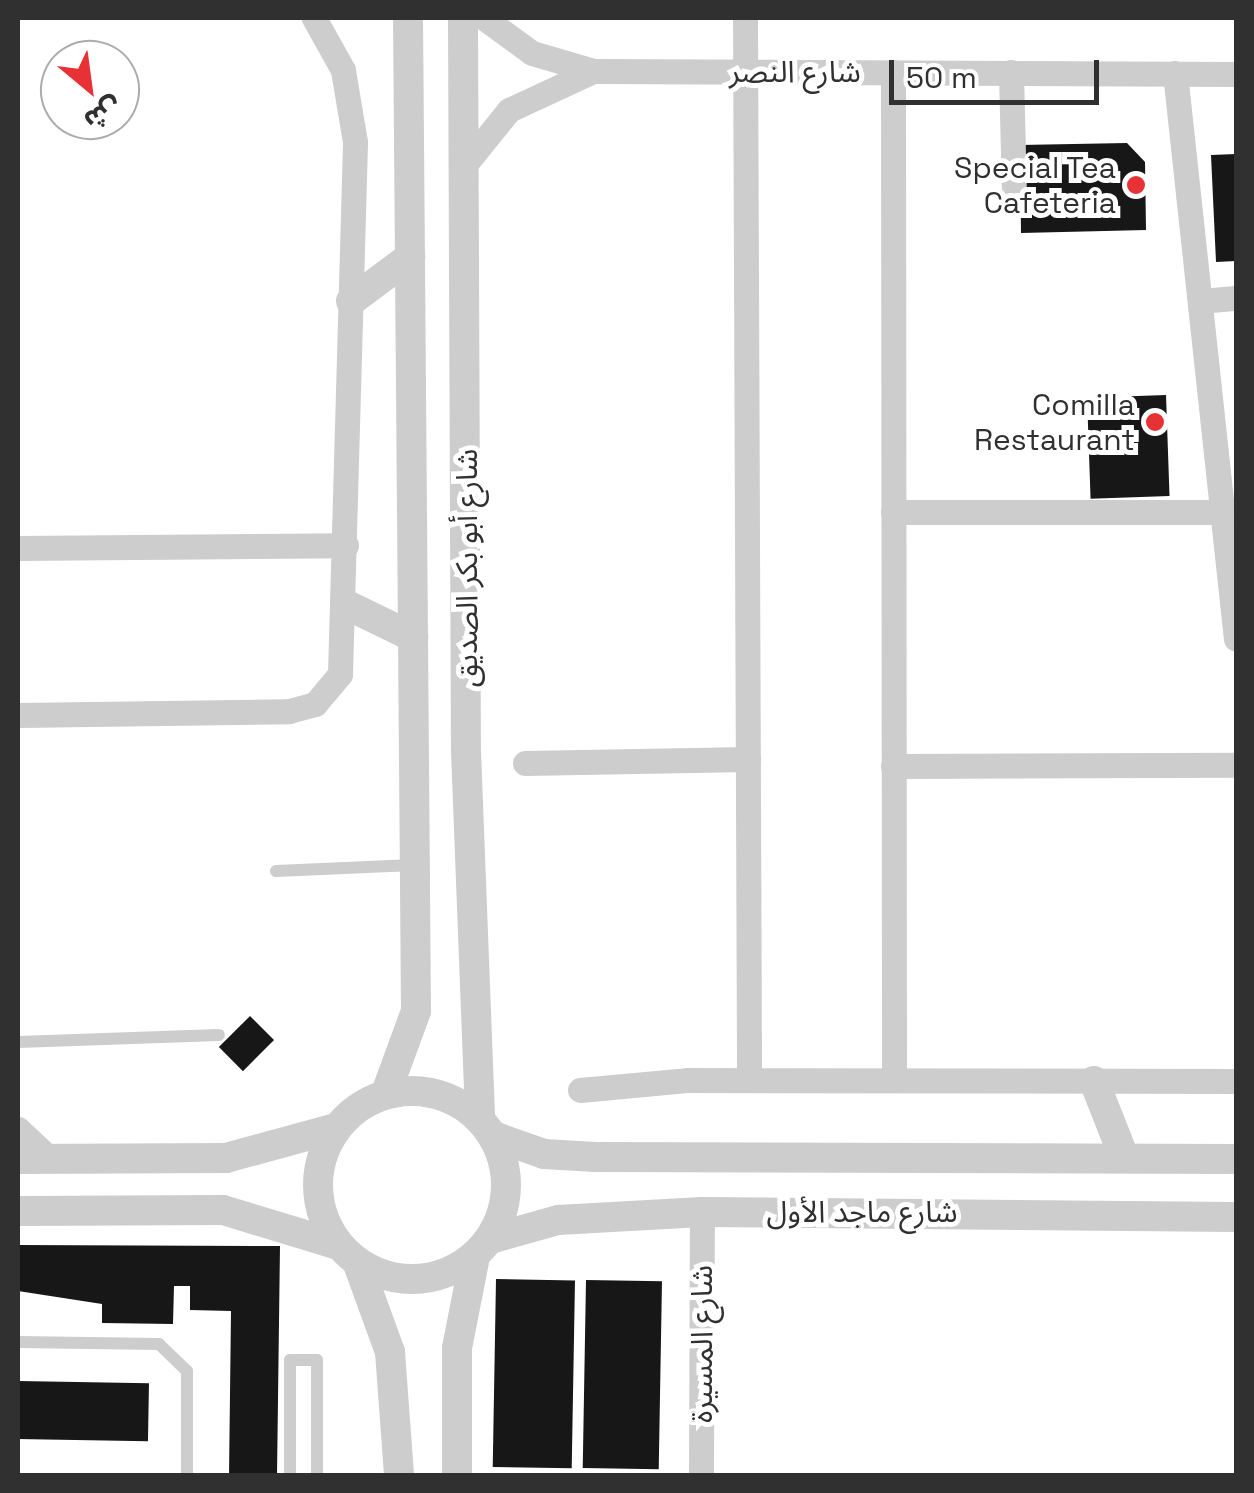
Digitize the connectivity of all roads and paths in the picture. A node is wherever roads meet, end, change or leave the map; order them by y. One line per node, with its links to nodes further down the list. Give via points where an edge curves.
1 (314, 18): 17 (street, via 344,70 354,118)
2 (408, 18): 14 (street, شارع أبو بكر الصديق)
3 (463, 18): 12 (street, شارع أبو بكر الصديق)
4 (484, 18): 6 (street, شارع النصر, via 532,53)
5 (745, 18): 7 (street)
6 (593, 71): 7 (street, شارع النصر); 12 (street, شارع النصر, via 509,110)
7 (745, 71): 8 (street, شارع النصر); 26 (street)
8 (892, 72): 9 (street, شارع النصر); 18 (street)
9 (1011, 72): 10 (street, شارع النصر); 13 (street)
10 (1175, 73): 11 (street, شارع النصر); 16 (street)
11 (1236, 74)
12 (462, 167): 40 (street, شارع أبو بكر الصديق)
13 (1014, 192)
14 (410, 257): 17 (street); 23 (street, شارع أبو بكر الصديق)
15 (1236, 298): 16 (street)
16 (1200, 300): 19 (street)
17 (351, 302): 20 (street)
18 (893, 512): 19 (street); 29 (street)
19 (1222, 512): 24 (street)
20 (346, 545): 21 (street); 22 (street)
21 (18, 548)
22 (344, 604): 23 (street); 25 (street, via 340,674 302,709)
23 (413, 636): 30 (street, شارع أبو بكر الصديق)
24 (1236, 639)
25 (18, 715)
26 (748, 758): 27 (street); 34 (street)
27 (525, 763)
28 (1236, 765): 29 (street)
29 (894, 766): 35 (street)
30 (416, 864): 31 (lane); 39 (street, شارع أبو بكر الصديق, via 416,1011)
31 (276, 871)
32 (219, 1035): 33 (lane)
33 (18, 1042)
34 (749, 1080): 35 (street); 38 (street)
35 (894, 1080): 36 (street)
36 (1094, 1080): 37 (street); 43 (street, via 1087,1120); 44 (street)
37 (1236, 1081)
38 (580, 1090)
39 (386, 1094): 40 (street, via 437,1093); 41 (street)
40 (487, 1127): 43 (street, شارع ماجد الأول, via 544,1154); 51 (street, via 507,1188)
41 (336, 1128): 46 (street, via 226,1158); 52 (street, via 316,1187)
42 (18, 1129): 46 (street)
43 (1064, 1156): 44 (street, شارع ماجد الأول)
44 (1124, 1157): 47 (street, شارع ماجد الأول)
45 (18, 1159): 46 (street)
46 (50, 1159)
47 (1236, 1159)
48 (18, 1211): 52 (street, via 223,1210)
49 (702, 1212): 50 (street, شارع ماجد الأول); 51 (street, شارع ماجد الأول, via 558,1220); 59 (street, شارع المسيرة)
50 (1236, 1217)
51 (482, 1248): 52 (street, via 417,1280); 58 (street, via 457,1348)
52 (348, 1254): 57 (street, via 390,1352)
53 (18, 1342): 54 (lane, via 159,1344 187,1371)
54 (187, 1476)
55 (290, 1476): 56 (lane, via 290,1360 317,1360)
56 (316, 1476)
57 (399, 1476)
58 (457, 1476)
59 (701, 1476)

